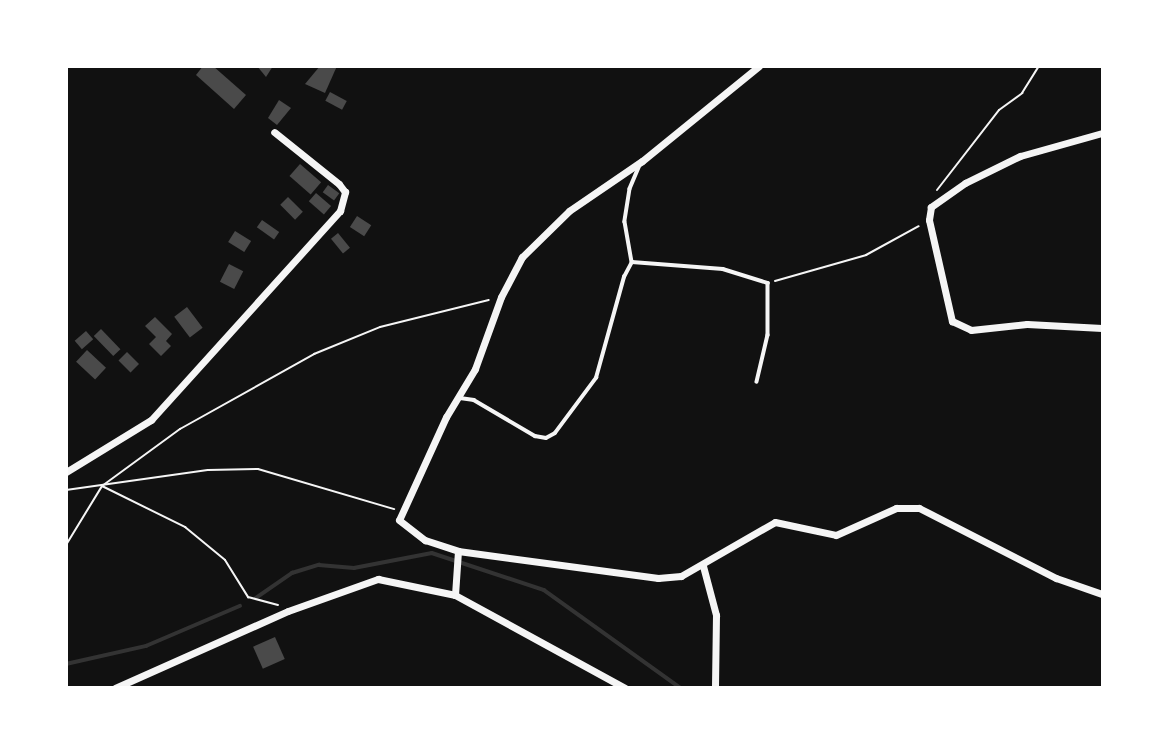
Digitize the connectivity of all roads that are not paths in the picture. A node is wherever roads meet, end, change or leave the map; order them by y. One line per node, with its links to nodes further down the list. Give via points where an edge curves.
1 (759, 66): 4 (street)
2 (274, 132): 9 (street, via 339,184 345,192 340,211 151,420)
3 (1102, 133): 6 (street, via 1020,156 965,183 931,207 929,220 952,321 971,330 1027,324)
4 (642, 161): 5 (lane, via 630,189 625,222); 8 (street, via 569,211 534,243 501,297)
5 (632, 262): 7 (lane, via 723,269 768,283 768,335); 8 (lane, via 596,378 555,433 546,438 535,436 474,400)
6 (1102, 328)
7 (757, 383)
8 (460, 398): 10 (street, via 446,417 399,520 425,540)
9 (66, 472)
10 (458, 554): 11 (street, via 658,578 681,576); 13 (street)
11 (703, 566): 12 (street, via 775,522 836,535 896,508 919,508 1068,583); 16 (street, via 716,615)
12 (1102, 594)
13 (455, 595): 14 (street, via 378,579 288,611); 15 (street)
14 (115, 688)
15 (625, 688)
16 (715, 688)

